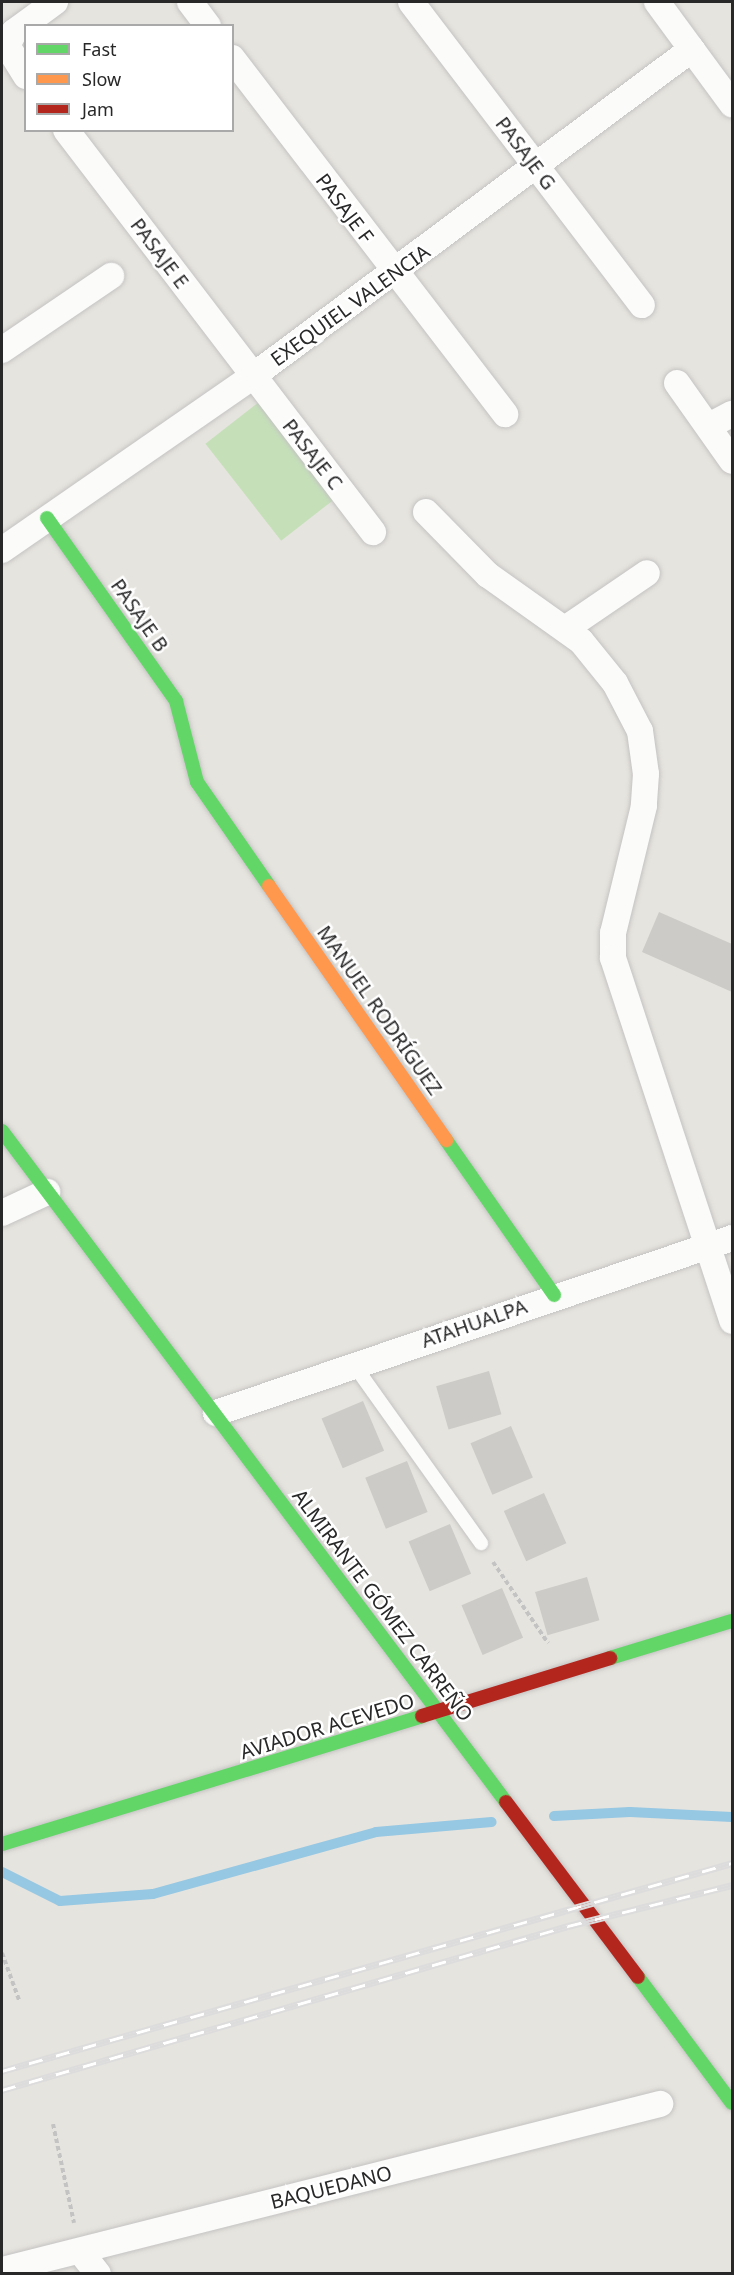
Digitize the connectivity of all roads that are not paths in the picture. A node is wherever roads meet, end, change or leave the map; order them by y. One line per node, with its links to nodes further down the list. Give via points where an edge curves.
1 (55, 2): 5 (street)
2 (190, 2): 6 (street)
3 (411, 2): 13 (street, PASAJE G)
4 (657, 2): 8 (street)
5 (28, 24)
6 (206, 24)
7 (24, 27): 10 (street, via 10,39 9,52)
8 (692, 49): 11 (street); 13 (street, EXEQUIEL VALENCIA)
9 (234, 61): 14 (street, PASAJE F)
10 (24, 73)
11 (732, 104)
12 (68, 132): 18 (street, PASAJE E)
13 (536, 167): 14 (street, EXEQUIEL VALENCIA); 16 (street, PASAJE G)
14 (394, 273): 18 (street, EXEQUIEL VALENCIA); 20 (street, PASAJE F)
15 (111, 276): 17 (street)
16 (642, 305)
17 (2, 350)
18 (253, 376): 25 (street, EXEQUIEL VALENCIA); 26 (street, PASAJE C)
19 (677, 383): 22 (street)
20 (505, 414)
21 (732, 414): 22 (street)
22 (709, 426): 23 (street)
23 (732, 461)
24 (426, 512): 29 (street, via 488,574)
25 (47, 518): 27 (street, EXEQUIEL VALENCIA); 30 (street, PASAJE B, via 176,701)
26 (373, 532)
27 (2, 550)
28 (647, 573): 29 (street)
29 (565, 630): 35 (street, via 581,641 615,683 640,731 646,774 644,806 613,933 613,958)
30 (186, 742): 36 (street, MANUEL RODRÍGUEZ, via 197,782)
31 (2, 1131): 32 (street, ALMIRANTE GÓMEZ CARREÑO)
32 (47, 1191): 33 (street); 39 (street, ALMIRANTE GÓMEZ CARREÑO)
33 (2, 1213)
34 (732, 1238): 35 (street, ATAHUALPA)
35 (708, 1246): 36 (street, ATAHUALPA); 37 (street)
36 (554, 1295): 38 (street, ATAHUALPA)
37 (732, 1321)
38 (354, 1365): 39 (street, ATAHUALPA); 40 (lane)
39 (216, 1413): 42 (street, ALMIRANTE GÓMEZ CARREÑO)
40 (481, 1544)
41 (732, 1621): 42 (street, AVIADOR ACEVEDO)
42 (440, 1713): 43 (street, AVIADOR ACEVEDO); 44 (street, ALMIRANTE GÓMEZ CARREÑO)
43 (2, 1844)
44 (732, 2103)
45 (660, 2104): 46 (street, BAQUEDANO)
46 (80, 2251): 47 (street, BAQUEDANO); 48 (street)
47 (2, 2270)
48 (98, 2274)

